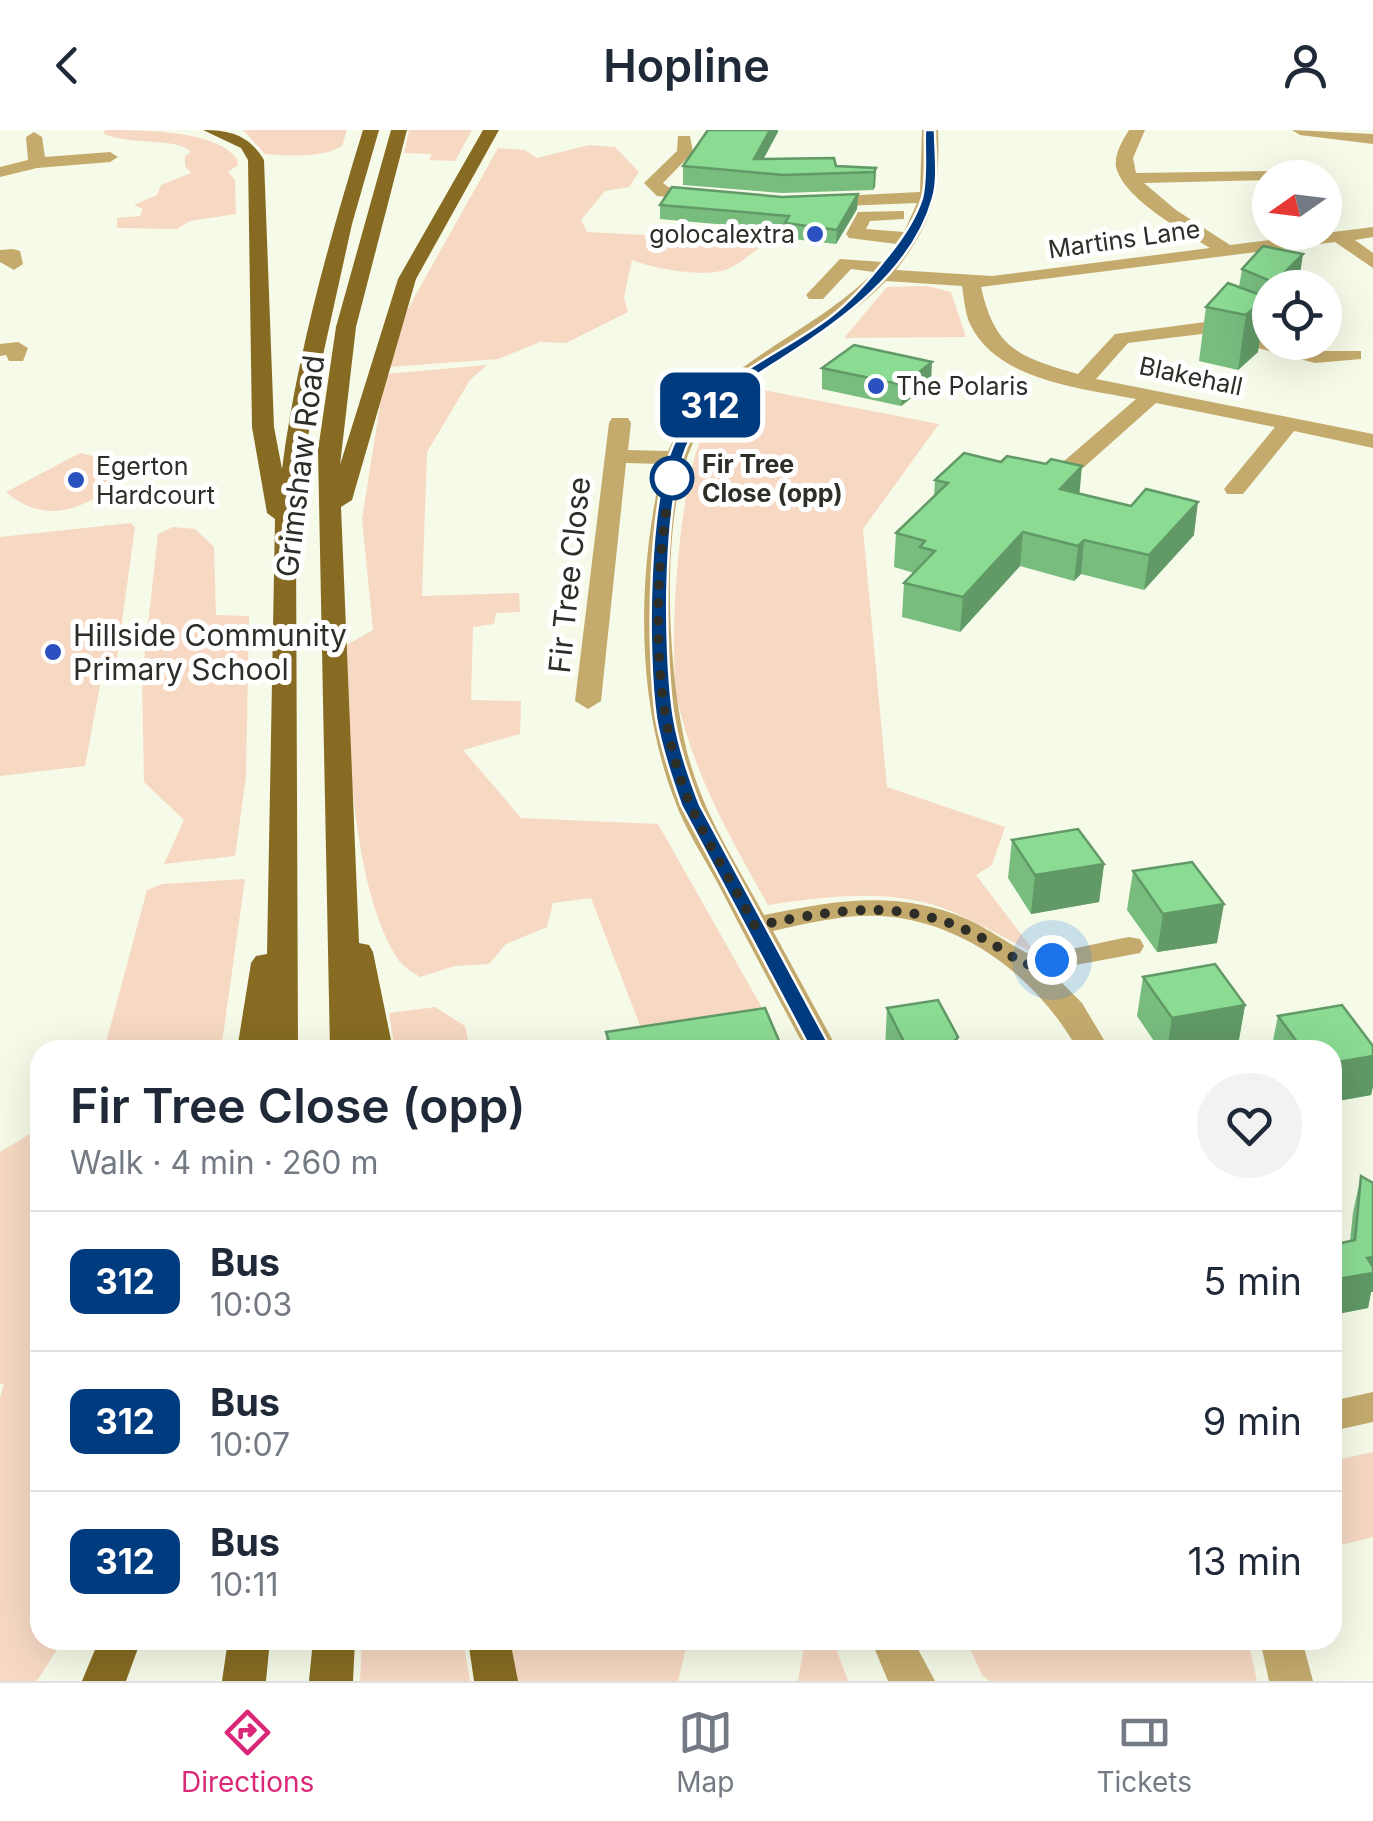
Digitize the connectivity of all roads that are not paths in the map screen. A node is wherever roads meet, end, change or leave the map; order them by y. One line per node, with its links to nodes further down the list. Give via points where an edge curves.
1 (210, 130): 39 (main road, via 248,145 256,160 263,428)
2 (371, 130): 39 (main road, Grimshaw Road, via 301,406)
3 (399, 130): 40 (main road, Grimshaw Road, via 336,380)
4 (491, 130): 40 (main road, via 407,280)
5 (930, 130): 18 (street)
6 (1137, 130): 15 (street, via 1125,156)
7 (1300, 130): 9 (street)
8 (35, 137): 12 (street)
9 (1373, 139)
10 (659, 152): 16 (street, via 684,146 655,188)
11 (114, 157): 12 (street)
12 (37, 163): 13 (street)
13 (0, 172)
14 (1252, 175): 15 (street)
15 (1132, 178): 24 (street, via 1143,193)
16 (728, 198)
17 (799, 202): 18 (street)
18 (924, 206): 21 (street); 21 (street, via 864,216 855,234)
19 (1373, 232): 20 (street, Martins Lane)
20 (1342, 236)
21 (907, 238): 26 (street)
22 (1342, 239): 25 (street)
23 (1252, 248): 24 (street, Martins Lane)
24 (1227, 251): 27 (street, Martins Lane)
25 (1373, 262)
26 (884, 271): 27 (street, Martins Lane); 28 (street, Martins Lane, via 847,263); 36 (street, via 833,321 711,404)
27 (971, 283): 30 (street, Blakehall, via 979,323 1000,349 1031,367)
28 (816, 296)
29 (1354, 355): 30 (street, Blakehall, via 1315,357 1220,326 1122,338)
30 (1082, 382): 31 (street, Blakehall)
31 (1152, 396): 33 (street, Blakehall); 37 (street)
32 (620, 423): 35 (street, Fir Tree Close)
33 (1289, 424): 34 (street, Blakehall); 38 (street)
34 (1373, 441)
35 (614, 456): 36 (street, Fir Tree Close); 41 (street, Fir Tree Close)
36 (675, 458): 44 (street, via 660,577 665,717 690,805)
37 (1057, 479)
38 (1235, 489)
39 (284, 542): 43 (main road, Grimshaw Road)
40 (330, 542): 42 (main road, Grimshaw Road)
41 (588, 701)
42 (342, 871): 49 (main road, Grimshaw Road); 50 (main road)
43 (282, 876): 47 (main road); 48 (main road, Grimshaw Road)
44 (755, 926): 46 (street, via 880,907 958,926); 51 (street)
45 (1129, 946): 46 (street)
46 (1024, 965): 52 (street, via 1064,1000)
47 (255, 1040)
48 (282, 1040)
49 (346, 1040)
50 (374, 1040)
51 (817, 1040)
52 (1088, 1040)
53 (1373, 1407): 54 (street)
54 (1342, 1414)
55 (116, 1650): 61 (main road)
56 (248, 1650): 62 (main road)
57 (334, 1650): 63 (main road)
58 (491, 1650): 64 (main road)
59 (895, 1650): 65 (street)
60 (1283, 1650): 66 (street)
61 (104, 1681)
62 (244, 1681)
63 (332, 1681)
64 (496, 1681)
65 (913, 1681)
66 (1291, 1681)

